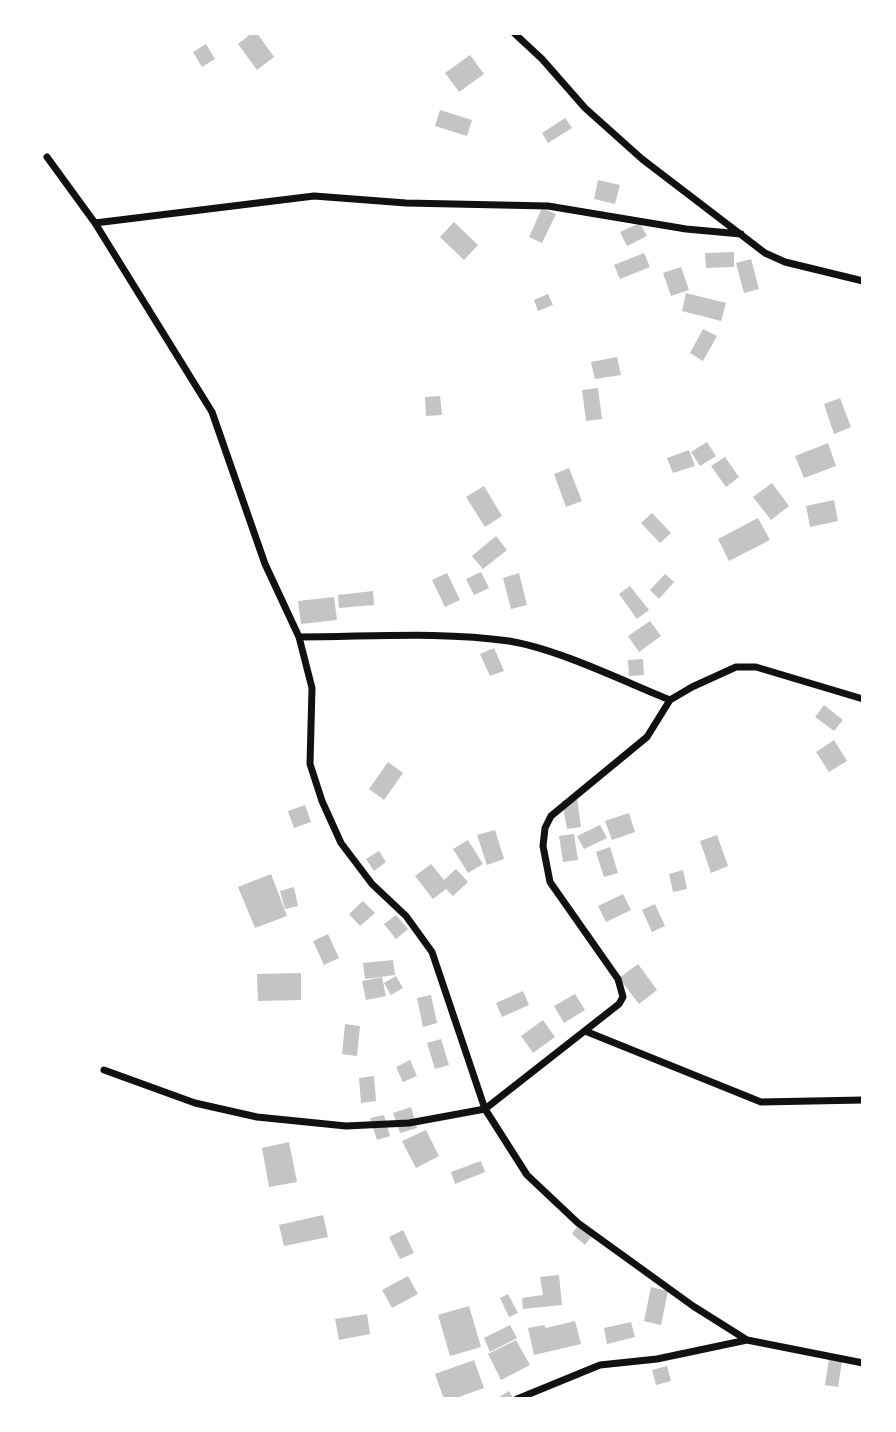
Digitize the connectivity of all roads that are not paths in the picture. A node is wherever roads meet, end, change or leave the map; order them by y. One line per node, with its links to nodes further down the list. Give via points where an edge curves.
1 (514, 33): 4 (street, via 594,117)
2 (47, 156): 3 (street)
3 (95, 223): 4 (street, via 314,196 548,206); 6 (street, via 212,412 265,564)
4 (741, 234): 5 (street, via 786,262)
5 (863, 281)
6 (299, 638): 8 (street, via 439,636 510,641 553,653); 12 (street, via 312,688 310,764 322,801 341,843 432,952)
7 (863, 699): 8 (street, via 756,667 736,667)
8 (670, 700): 9 (street, via 647,737 551,816 545,828 543,846 550,881 618,979 623,997)
9 (585, 1031): 11 (street, via 761,1102); 12 (street)
10 (104, 1070): 12 (street, via 195,1103 257,1117 346,1126 409,1123)
11 (863, 1100)
12 (485, 1109): 13 (street, via 527,1175 578,1223)
13 (747, 1340): 14 (street); 15 (street, via 657,1359 600,1365)
14 (863, 1363)
15 (517, 1399)

